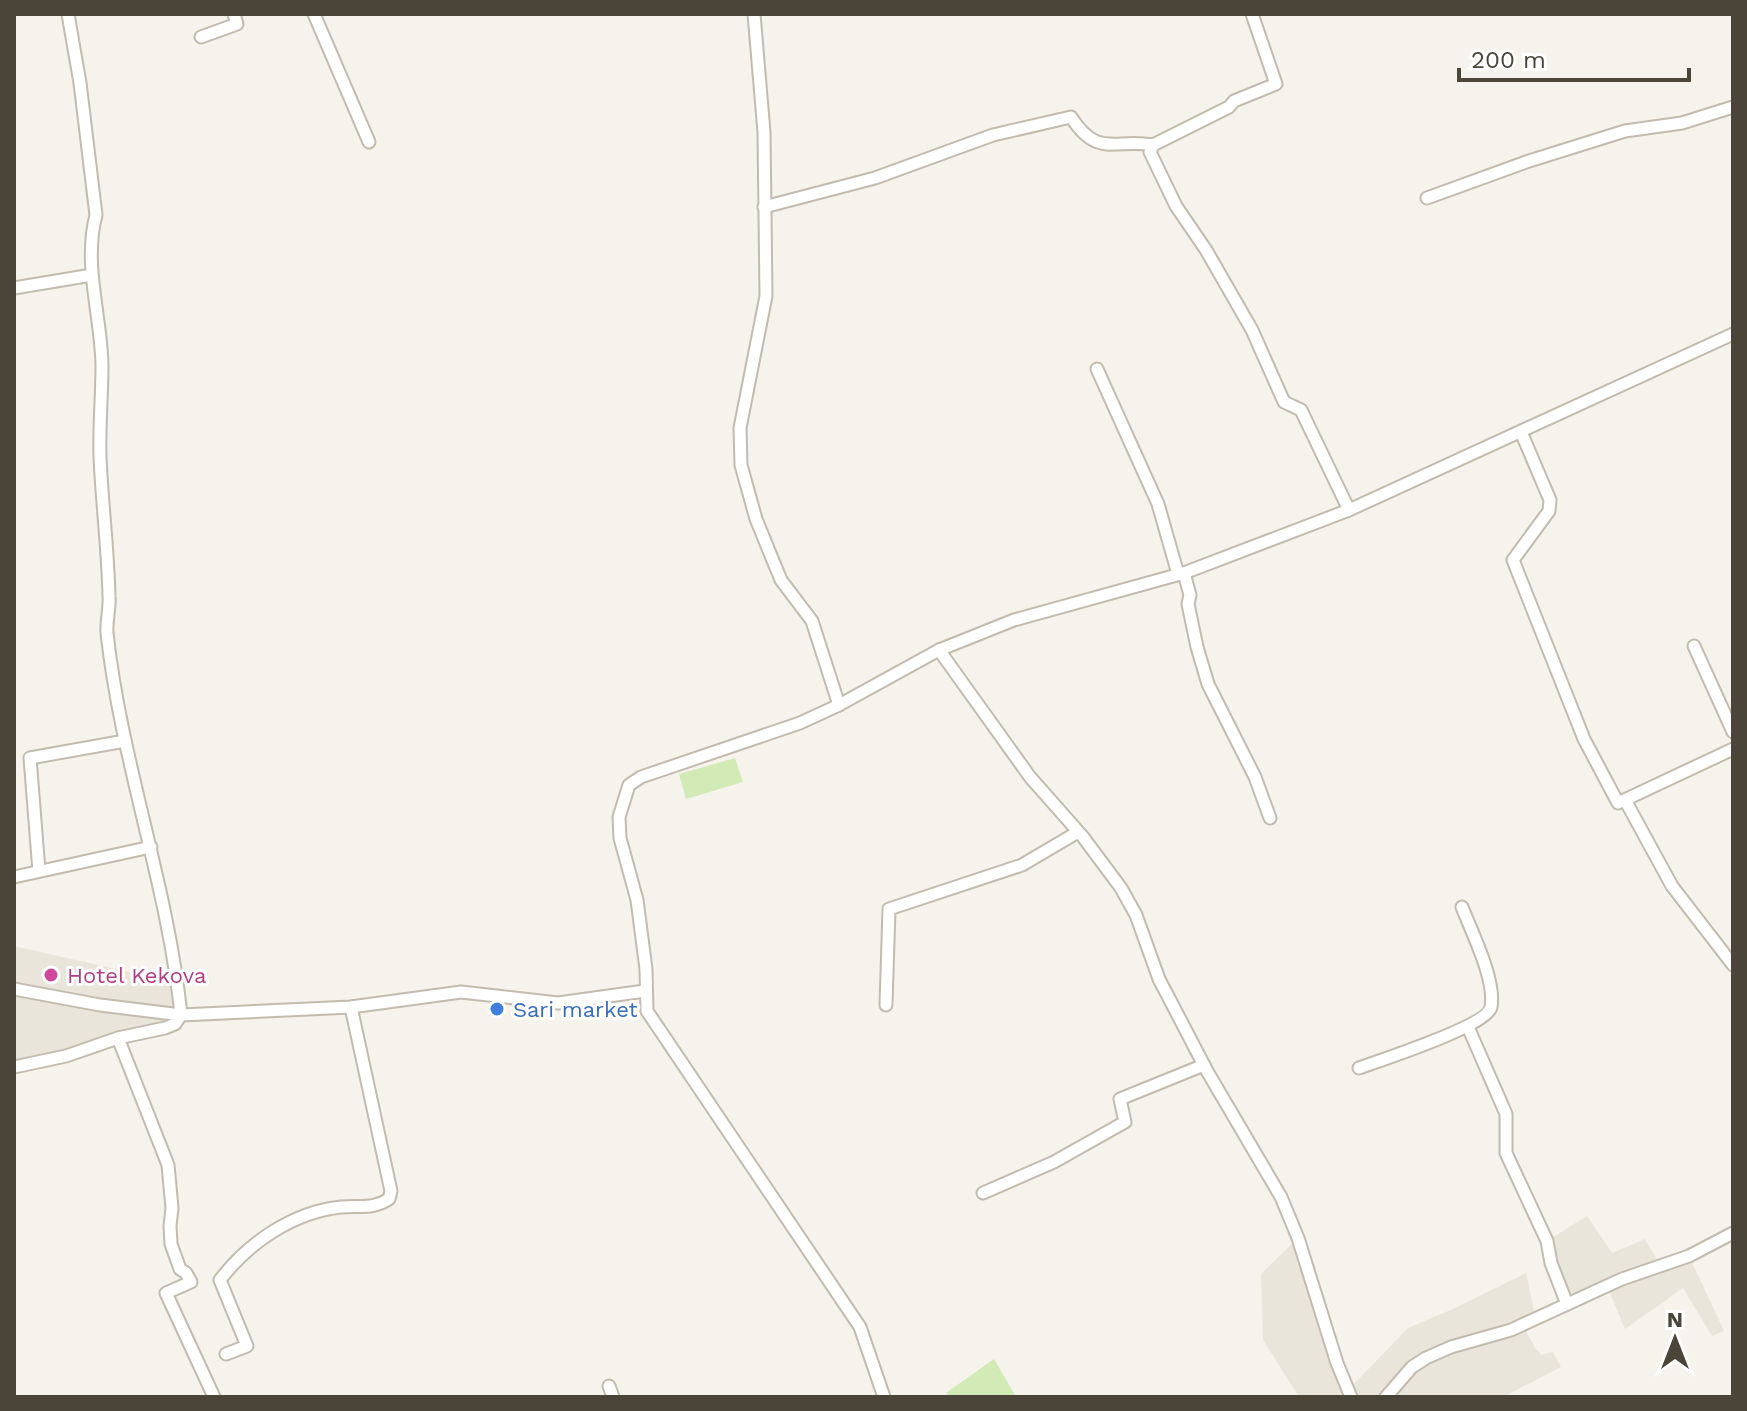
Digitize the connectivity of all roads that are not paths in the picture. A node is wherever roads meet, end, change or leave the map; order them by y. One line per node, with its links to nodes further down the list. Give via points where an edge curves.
1 (69, 14): 12 (street, via 96,215)
2 (234, 14): 6 (street, via 237,24)
3 (314, 14): 8 (street)
4 (754, 14): 11 (street)
5 (1252, 14): 9 (street, via 1276,84)
6 (201, 37)
7 (1733, 107): 10 (street, via 1682,123 1625,131)
8 (369, 142)
9 (1153, 145): 11 (street, via 1101,143 1082,134 1071,117 993,135 875,178); 17 (street, via 1150,152 1176,206 1252,330 1284,402 1301,410)
10 (1427, 198)
11 (764, 207): 21 (street, via 766,296 740,428 741,465 781,580 812,621)
12 (92, 275): 13 (street); 23 (street, via 102,362 100,455 110,600 106,629)
13 (14, 288)
14 (1733, 334): 16 (street)
15 (1097, 369): 18 (street, via 1158,504)
16 (1521, 432): 17 (street); 25 (street, via 1550,500 1544,520 1513,560 1584,739 1618,803)
17 (1349, 510): 18 (street)
18 (1181, 574): 20 (street, via 1014,620); 26 (street, via 1208,684)
19 (1694, 646): 22 (street)
20 (939, 650): 21 (street); 27 (street, via 1030,777)
21 (839, 705): 34 (street, via 629,785 622,798 620,838 637,900)
22 (1733, 732)
23 (125, 741): 28 (street); 29 (street, via 30,758)
24 (1733, 749): 25 (street)
25 (1625, 800): 32 (street, via 1672,886)
26 (1270, 818)
27 (1078, 832): 35 (street, via 1022,865 889,909); 40 (street, via 1136,915 1159,979)
28 (151, 847): 29 (street); 37 (street)
29 (39, 871): 30 (street)
30 (14, 877)
31 (1462, 907): 38 (street, via 1488,976 1491,1007 1488,1015)
32 (1733, 965)
33 (14, 989): 37 (street)
34 (645, 991): 36 (street, via 558,1003 461,992); 48 (street, via 647,1011 860,1327)
35 (886, 1005)
36 (351, 1007): 37 (street); 46 (street, via 389,1199 373,1207 343,1207 302,1217 269,1233 235,1260 220,1280 247,1346)
37 (181, 1015): 39 (street, via 165,1028)
38 (1468, 1027): 42 (street); 45 (street, via 1506,1114 1506,1153 1547,1241)
39 (118, 1038): 41 (street); 47 (street, via 168,1165 171,1244 191,1282 166,1293)
40 (1204, 1065): 43 (street, via 1120,1099 1125,1122 1054,1162); 49 (street, via 1281,1197)
41 (14, 1067)
42 (1359, 1068)
43 (983, 1193)
44 (1733, 1233): 45 (street)
45 (1567, 1304): 50 (street, via 1511,1330 1426,1358)
46 (226, 1354)
47 (214, 1397)
48 (884, 1397)
49 (1351, 1397)
50 (1386, 1397)

